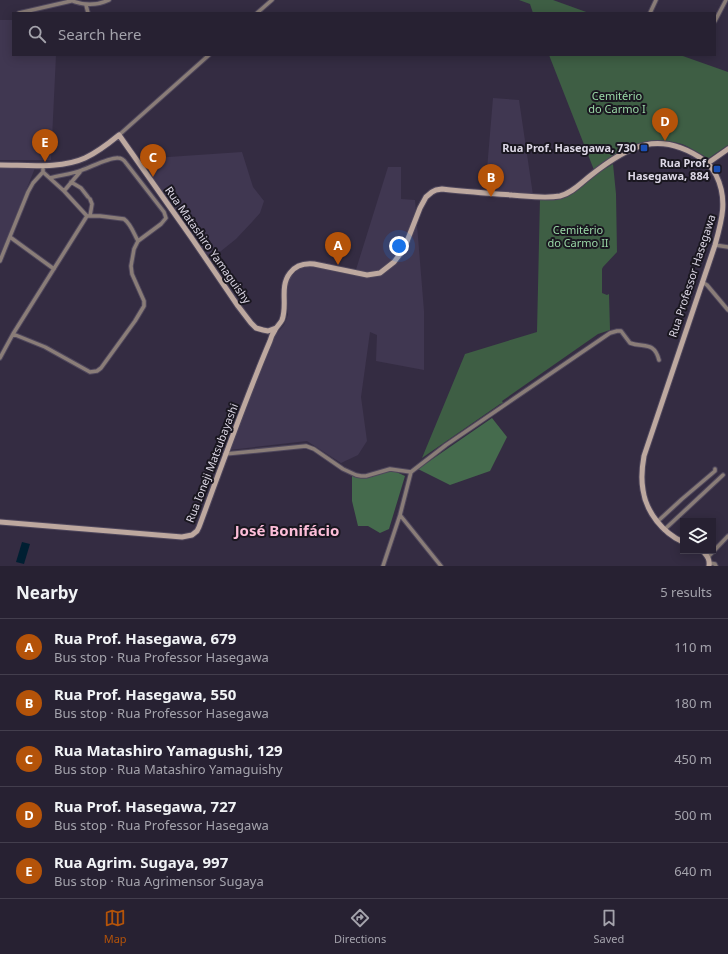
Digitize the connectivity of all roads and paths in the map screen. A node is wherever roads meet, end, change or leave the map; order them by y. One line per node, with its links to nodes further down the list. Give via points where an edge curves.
1 (71, 0): 6 (street); 7 (street)
2 (109, 0): 6 (street, via 99,4)
3 (272, 0): 9 (street)
4 (656, 0): 10 (street)
5 (726, 0): 11 (street)
6 (86, 4): 8 (street)
7 (23, 12)
8 (88, 12)
9 (258, 12)
10 (650, 12)
11 (716, 19)
12 (208, 56): 13 (street)
13 (119, 135): 17 (main road, via 84,158); 31 (main road, Rua Matashiro Yamaguishy, via 251,323 263,330)
14 (728, 149): 15 (main road)
15 (708, 163): 25 (main road, Rua Professor Hasegawa, via 720,181 724,194 722,221); 31 (main road, Rua Professor Hasegawa, via 686,149 671,144 648,145 624,153 560,196 436,190 429,194 420,208 399,256 380,272 366,275 314,264 301,264 295,267 285,281 284,314)
16 (0, 164): 17 (main road)
17 (43, 168): 19 (street); 23 (street, via 33,183)
18 (81, 171): 19 (street); 20 (street); 24 (street, via 111,159 117,158 126,162 166,218)
19 (50, 178): 21 (street)
20 (72, 182): 21 (street); 22 (street, via 89,198 92,204)
21 (64, 190): 22 (street)
22 (89, 216): 24 (street, via 124,219); 28 (street)
23 (10, 237): 27 (street); 28 (street)
24 (138, 241): 32 (street, via 131,266 144,306 97,372 90,372 45,347)
25 (715, 245): 26 (street); 29 (main road, Rua Professor Hasegawa)
26 (728, 247)
27 (0, 261)
28 (54, 269): 32 (street)
29 (702, 282): 30 (street); 41 (main road, Rua Professor Hasegawa, via 644,456 643,492)
30 (728, 310)
31 (276, 328): 35 (main road, Rua Ioneji Matsubayashi)
32 (14, 334): 33 (street)
33 (0, 358)
34 (659, 360): 37 (street, via 652,348 630,343 620,330 610,333 446,445)
35 (226, 454): 37 (street, via 306,446 356,475 366,476 390,469); 40 (main road, Rua Ioneji Matsubayashi, via 199,527 187,537)
36 (715, 469): 41 (street)
37 (411, 472): 39 (street)
38 (723, 475): 42 (street)
39 (400, 516): 48 (street); 49 (street)
40 (0, 522)
41 (657, 522): 42 (main road, Rua Professor Hasegawa)
42 (664, 530): 44 (main road, Rua Professor Hasegawa)
43 (728, 536): 46 (street)
44 (680, 540)
45 (706, 554): 46 (main road)
46 (708, 557): 47 (main road)
47 (710, 564): 50 (street)
48 (383, 566)
49 (440, 566)
50 (716, 566)

